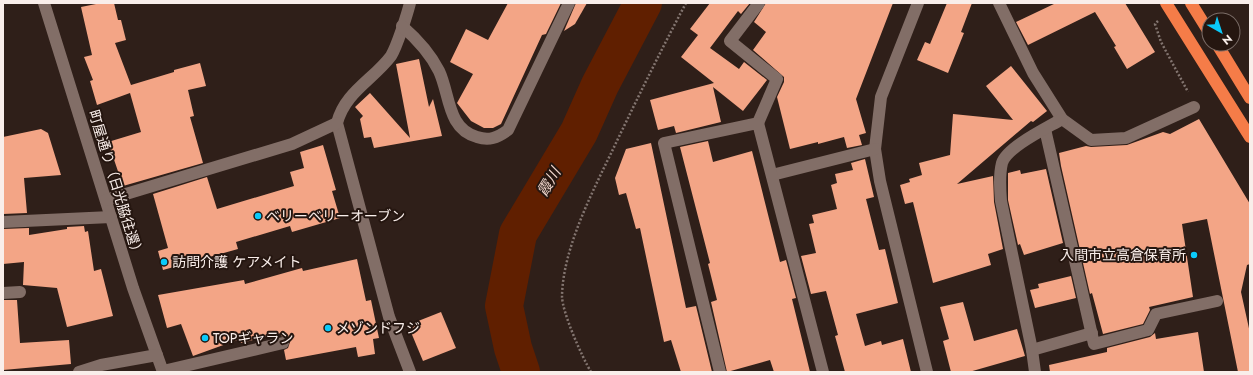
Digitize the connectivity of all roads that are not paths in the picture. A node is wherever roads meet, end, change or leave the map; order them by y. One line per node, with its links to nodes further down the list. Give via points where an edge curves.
1 (44, 3): 21 (street, 町屋通り（日光脇往還）)
2 (410, 3): 10 (street)
3 (569, 3): 10 (street, via 508,130 491,140 471,136 460,127 453,118 439,72 421,42)
4 (759, 3): 16 (street, via 730,41 777,79)
5 (918, 3): 19 (street, via 881,97)
6 (999, 3): 14 (street, via 1033,73)
7 (1166, 3): 18 (highway)
8 (1191, 3): 9 (highway)
9 (1201, 19)
10 (402, 26): 15 (street, via 391,55 340,109)
11 (1222, 52): 12 (highway)
12 (1250, 98)
13 (1194, 107): 14 (street, via 1126,138 1091,140)
14 (1062, 118): 17 (street)
15 (337, 123): 21 (street, via 292,144); 33 (street, via 389,317)
16 (758, 123): 20 (street); 34 (street, via 664,143)
17 (1045, 129): 27 (street); 29 (street, via 1021,142 1002,162 1000,182 1001,201)
18 (1250, 137)
19 (875, 149): 20 (street); 36 (street, via 880,181)
20 (772, 175): 35 (street)
21 (106, 200): 22 (street, 町屋通り（日光脇往還）)
22 (111, 217): 23 (street); 30 (street, 町屋通り（日光脇往還）)
23 (3, 222)
24 (20, 292): 25 (street)
25 (3, 293)
26 (1217, 301): 27 (street, via 1156,314 1148,330 1141,332 1094,344)
27 (1092, 333): 29 (street)
28 (283, 344): 31 (street)
29 (1032, 350): 37 (street)
30 (157, 354): 31 (street, 町屋通り（日光脇往還）); 32 (street)
31 (163, 371)
32 (79, 372)
33 (410, 372)
34 (720, 372)
35 (823, 372)
36 (927, 372)
37 (1035, 372)

